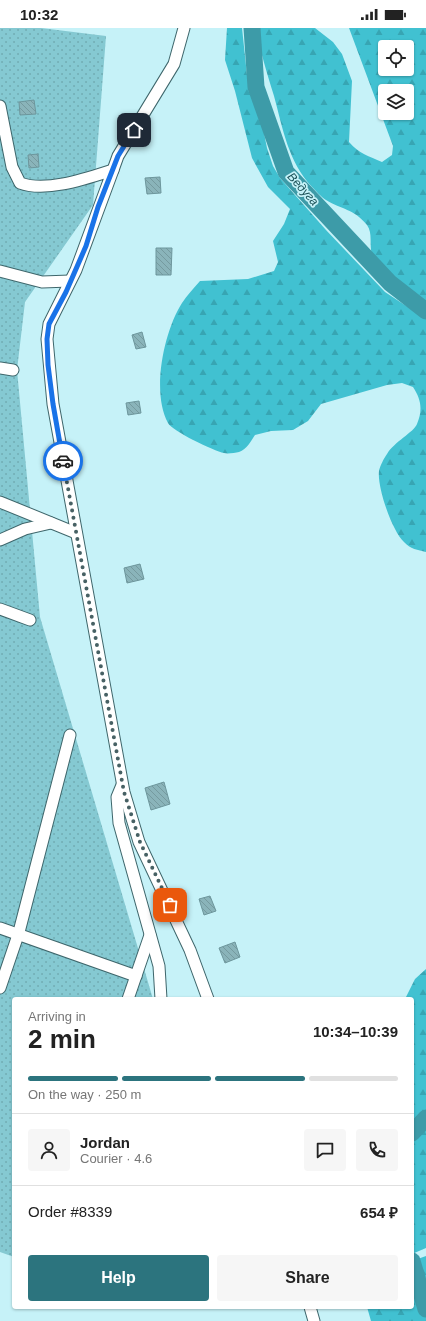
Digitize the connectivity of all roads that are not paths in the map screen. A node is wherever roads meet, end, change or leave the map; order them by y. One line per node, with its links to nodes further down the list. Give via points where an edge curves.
1 (184, 28): 4 (street, via 174,64 118,156)
2 (0, 106): 3 (street)
3 (5, 161): 4 (street, via 20,183 28,186 83,180)
4 (113, 170): 6 (street, via 86,246)
5 (0, 271): 6 (street, via 42,282)
6 (70, 281): 11 (street, via 49,324 47,339 53,404)
7 (0, 368): 8 (street)
8 (13, 370)
9 (0, 502): 10 (street)
10 (51, 523): 11 (street); 12 (street, via 25,529)
11 (76, 533): 16 (street)
12 (0, 540)
13 (0, 609): 14 (street)
14 (30, 620)
15 (70, 735): 18 (street)
16 (122, 785): 19 (street, via 117,797 119,823); 24 (street, via 140,842 185,937)
17 (0, 928): 18 (street)
18 (18, 935): 20 (street); 21 (street)
19 (150, 935): 20 (street); 23 (street, via 159,966)
20 (136, 976): 22 (street)
21 (0, 988)
22 (129, 997)
23 (161, 997)
24 (207, 997)
25 (311, 1309): 26 (street)
26 (314, 1321)

